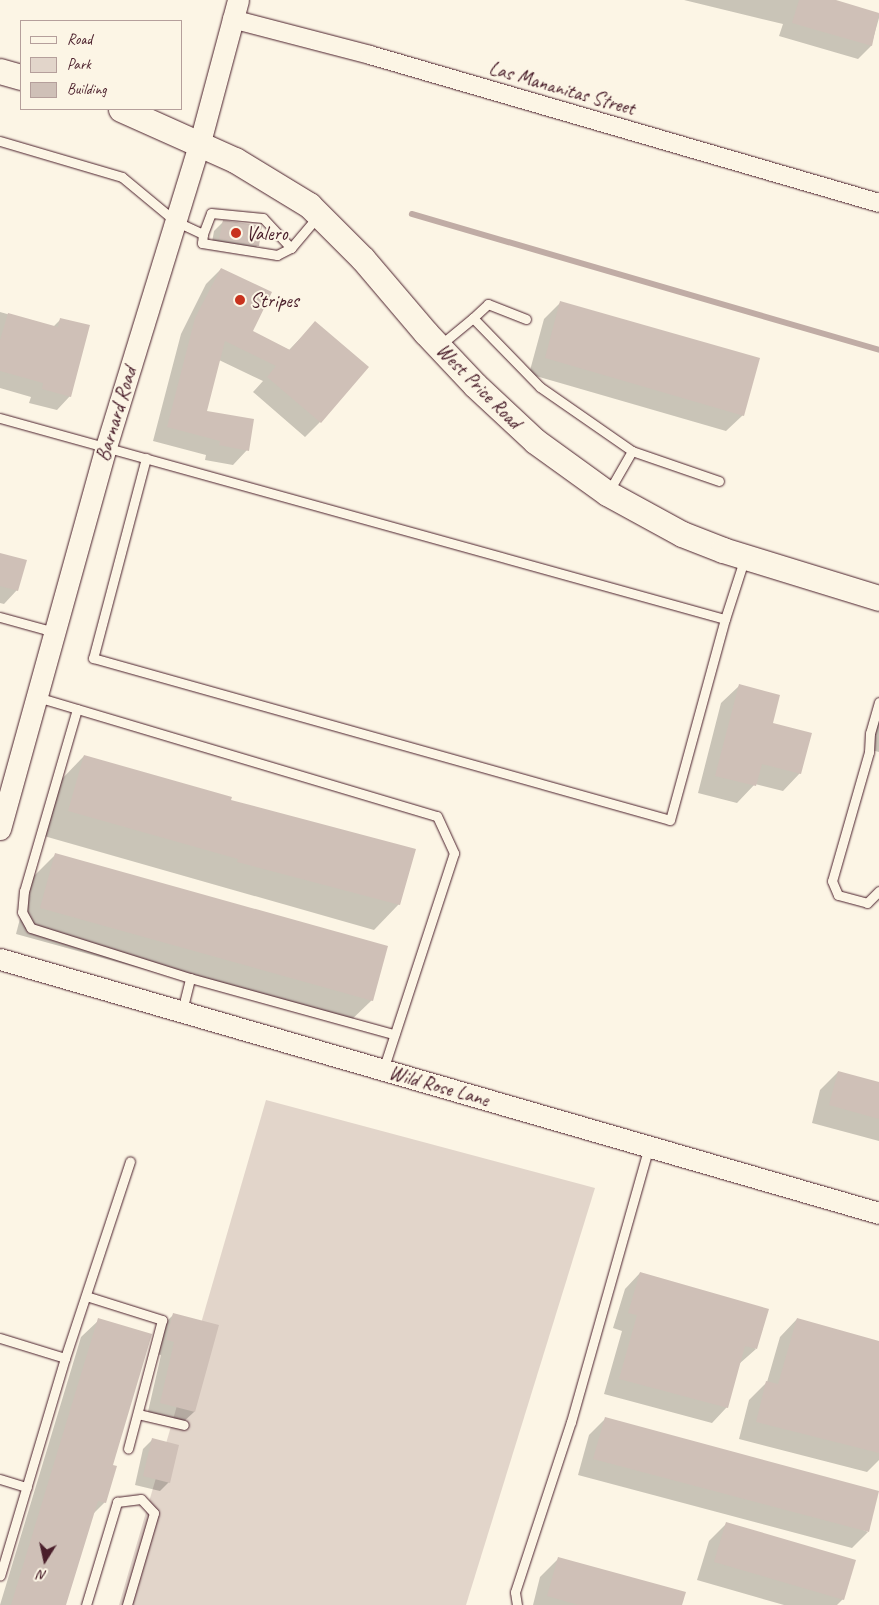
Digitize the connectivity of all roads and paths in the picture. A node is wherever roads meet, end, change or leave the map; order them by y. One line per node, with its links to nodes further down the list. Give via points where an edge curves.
1 (235, 10): 6 (street, Barnard Road); 7 (street, Las Mananitas Street, via 380,58)
2 (0, 71): 3 (main road)
3 (20, 78)
4 (123, 110): 6 (main road, West Price Road)
5 (0, 141): 9 (lane, via 122,177)
6 (200, 142): 8 (main road, West Price Road, via 309,205); 9 (street, Barnard Road)
7 (879, 203)
8 (319, 215): 11 (lane); 14 (main road, West Price Road, via 363,259)
9 (175, 221): 10 (lane); 16 (street, Barnard Road)
10 (203, 234): 11 (lane, via 202,243 277,256); 11 (lane, via 211,213 263,218)
11 (291, 248)
12 (473, 318): 13 (lane, via 488,304); 14 (lane); 17 (lane, via 540,387)
13 (526, 319)
14 (439, 347): 20 (main road, West Price Road, via 535,441)
15 (0, 418): 16 (lane)
16 (106, 447): 18 (lane); 25 (street, Barnard Road)
17 (632, 451): 19 (lane); 20 (lane)
18 (146, 458): 24 (lane); 24 (lane, via 93,658 670,820)
19 (719, 481)
20 (607, 493): 21 (main road, West Price Road, via 682,534)
21 (745, 557): 22 (main road, West Price Road); 24 (lane)
22 (879, 598)
23 (0, 617): 25 (lane)
24 (725, 619)
25 (55, 632): 26 (street, Barnard Road)
26 (37, 697): 28 (lane); 31 (street, Barnard Road)
27 (879, 702): 29 (lane, via 870,733)
28 (77, 709): 34 (lane, via 24,891 22,912 31,928); 36 (lane, via 437,816 454,853)
29 (870, 752): 30 (lane); 32 (lane, via 832,881 838,895 867,903)
30 (879, 755)
31 (0, 829)
32 (879, 891)
33 (0, 959): 35 (street, Wild Rose Lane)
34 (190, 978): 35 (lane); 36 (lane)
35 (182, 1012): 37 (street, Wild Rose Lane)
36 (394, 1034): 37 (lane)
37 (383, 1070): 38 (street, Wild Rose Lane)
38 (650, 1146): 40 (street, Wild Rose Lane); 52 (lane, via 571,1422 515,1592)
39 (130, 1161): 41 (lane)
40 (879, 1213)
41 (86, 1296): 43 (lane); 44 (lane, via 162,1320)
42 (0, 1338): 43 (lane)
43 (65, 1358): 48 (lane)
44 (138, 1414): 45 (lane); 46 (lane)
45 (184, 1425)
46 (128, 1449)
47 (0, 1479): 48 (lane)
48 (27, 1487): 49 (lane)
49 (0, 1576)
50 (86, 1605): 51 (lane, via 117,1502 141,1499 154,1513)
51 (127, 1605)
52 (517, 1605)

